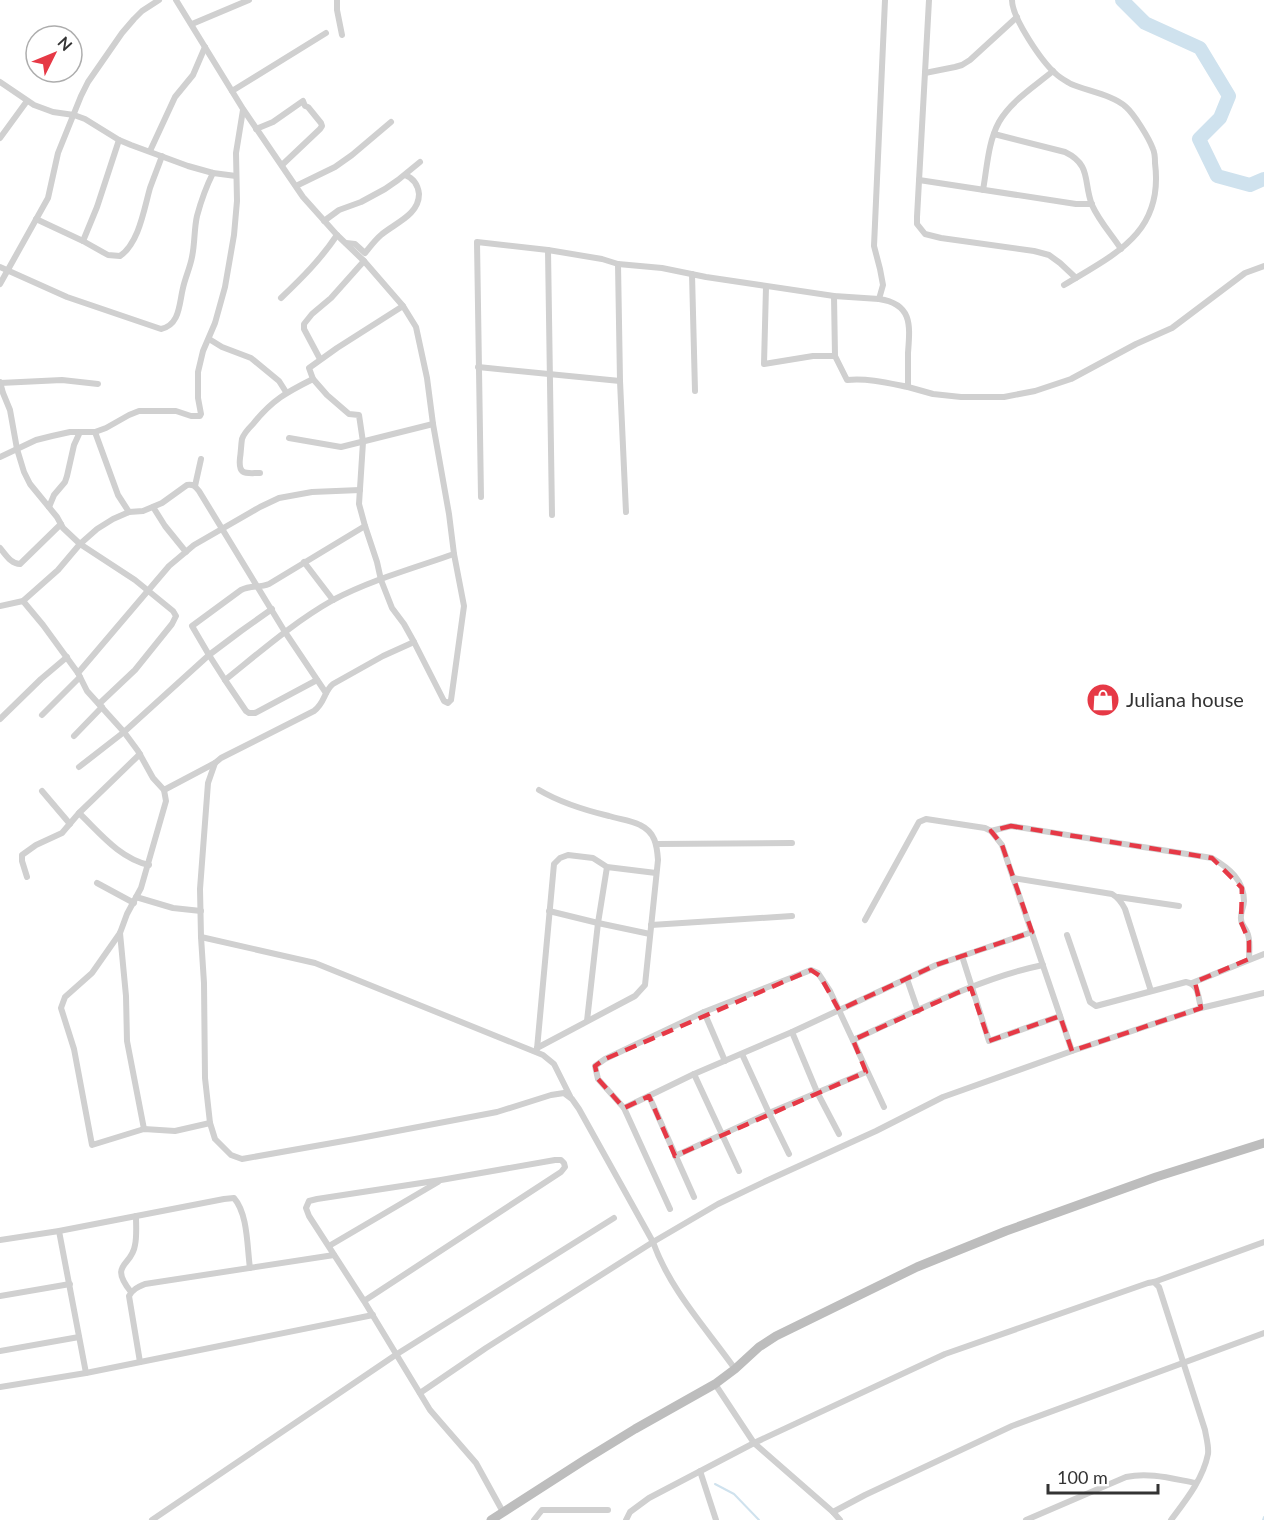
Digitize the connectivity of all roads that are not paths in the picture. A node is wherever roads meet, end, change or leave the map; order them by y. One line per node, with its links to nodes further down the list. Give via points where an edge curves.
1 (159, 0): 19 (street, via 142,11 122,33 88,82)
2 (176, 0): 9 (street)
3 (249, 0): 9 (street)
4 (337, 0): 11 (street)
5 (885, 0): 55 (street, via 874,246 883,285)
6 (929, 0): 14 (street)
7 (1011, 0): 8 (street)
8 (1017, 17): 13 (street); 14 (street, via 962,65)
9 (192, 24): 12 (street)
10 (326, 33): 16 (street)
11 (342, 35)
12 (205, 47): 16 (street); 25 (street)
13 (1053, 71): 22 (street, via 1011,107); 41 (street, via 1069,83 1125,105 1154,150 1156,198 1139,231)
14 (925, 73): 32 (street)
15 (0, 82): 17 (street)
16 (232, 91): 18 (street)
17 (27, 100): 19 (street, via 53,112); 23 (street)
18 (243, 109): 21 (street); 31 (street)
19 (74, 115): 24 (street); 36 (street, via 58,153 48,198)
20 (391, 122): 33 (street, via 335,167)
21 (256, 129): 28 (street); 28 (street, via 303,101 321,123 320,129)
22 (994, 134): 34 (street); 35 (street, via 1074,156 1082,164)
23 (0, 138)
24 (119, 140): 25 (street); 39 (street)
25 (150, 151): 26 (street)
26 (162, 156): 29 (street); 39 (street, via 130,248 120,256 108,255)
27 (420, 162): 30 (street)
28 (282, 165): 33 (street)
29 (213, 173): 31 (street); 47 (street, via 202,196 181,305 169,328 161,329 67,297)
30 (405, 175): 37 (street); 40 (street, via 418,187 414,211 382,234 365,254 355,244)
31 (236, 176): 57 (street, via 234,235 225,286)
32 (919, 180): 34 (street); 49 (street, via 917,224 925,234 1049,255)
33 (296, 186): 37 (street)
34 (983, 190): 35 (street)
35 (1092, 204): 41 (street)
36 (36, 219): 39 (street); 47 (street)
37 (324, 220): 38 (street)
38 (337, 235): 40 (street); 54 (street, via 314,266)
39 (83, 241)
40 (346, 243): 43 (street)
41 (1121, 249): 49 (street)
42 (548, 250): 44 (street); 60 (street, via 477,242); 61 (street)
43 (364, 261): 56 (street); 59 (street, via 304,324)
44 (618, 264): 48 (street); 63 (street)
45 (1264, 266): 66 (street, via 1245,273 1172,328 1071,379 1004,397 961,397)
46 (0, 267): 47 (street)
47 (8, 270): 50 (street)
48 (692, 274): 52 (street); 67 (street)
49 (1076, 278): 51 (street)
50 (0, 284)
51 (1064, 285)
52 (766, 287): 53 (street); 58 (street, via 764,364)
53 (834, 296): 55 (street); 58 (street)
54 (281, 298)
55 (879, 299): 66 (street, via 890,301 908,317)
56 (403, 306): 59 (street); 69 (street, via 416,327)
57 (209, 339): 68 (street, via 251,358 279,381); 71 (street, via 198,372 200,416 140,411)
58 (835, 356): 66 (street, via 848,380)
59 (320, 359): 62 (street, via 309,368)
60 (478, 367): 61 (street); 80 (street)
61 (551, 374): 63 (street); 85 (street)
62 (313, 379): 68 (street); 73 (street, via 349,414 359,415)
63 (620, 381): 84 (street)
64 (0, 382): 65 (street, via 62,380); 74 (street)
65 (98, 384)
66 (908, 387)
67 (695, 391)
68 (286, 392): 77 (street, via 265,409 243,437 241,471)
69 (433, 424): 73 (street); 92 (street)
70 (80, 432): 71 (street); 74 (street, via 36,440); 81 (street, via 67,476)
71 (95, 432): 83 (street, via 118,495)
72 (289, 438): 73 (street, via 341,447)
73 (363, 442): 79 (street)
74 (17, 449): 75 (street); 81 (street, via 30,484)
75 (0, 457)
76 (201, 459): 78 (street)
77 (260, 473)
78 (195, 486): 82 (street, via 187,485); 88 (street)
79 (360, 490): 87 (street); 88 (street, via 279,498)
80 (481, 497)
81 (49, 507): 86 (street)
82 (153, 507): 83 (street); 91 (street)
83 (129, 512): 89 (street, via 97,529)
84 (626, 512)
85 (552, 515)
86 (61, 524): 89 (street); 90 (street, via 20,564)
87 (365, 526): 93 (street); 94 (street)
88 (221, 529): 91 (street); 95 (street)
89 (80, 544): 96 (street); 98 (street)
90 (0, 548)
91 (186, 552): 96 (street)
92 (454, 554): 94 (street); 102 (street, via 464,606 457,667 448,703)
93 (304, 562): 95 (street); 97 (street)
94 (381, 580): 97 (street); 102 (street, via 392,608)
95 (259, 588): 100 (street); 103 (street, via 241,590 192,626)
96 (147, 590): 105 (street); 109 (street, via 173,611 175,620 135,670)
97 (333, 600): 101 (street)
98 (23, 601): 99 (street); 104 (street)
99 (0, 606)
100 (272, 609): 101 (street); 103 (street)
101 (285, 632): 106 (street); 107 (street)
102 (414, 642): 108 (street, via 333,684)
103 (209, 655): 106 (street); 112 (street)
104 (67, 657): 105 (street); 111 (street)
105 (79, 675): 109 (street); 110 (street)
106 (225, 680): 107 (street, via 249,714)
107 (317, 680): 108 (street)
108 (326, 693): 115 (street, via 314,711)
109 (100, 705): 112 (street); 113 (street)
110 (42, 715)
111 (0, 719)
112 (124, 732): 114 (street); 116 (street)
113 (74, 736)
114 (140, 754): 117 (street); 120 (street)
115 (215, 763): 117 (street); 134 (street, via 208,783)
116 (79, 767)
117 (164, 790): 125 (street, via 166,801)
118 (539, 790): 124 (street, via 572,806 640,824)
119 (42, 791): 121 (street)
120 (79, 813): 121 (street); 125 (street, via 116,848)
121 (70, 824): 128 (street, via 57,836 22,855)
122 (991, 831): 129 (street, via 1002,845); 137 (street, via 926,819 919,822); 147 (street, via 1011,826 1212,858 1225,866 1242,888 1240,922 1247,932)
123 (792, 843): 124 (street)
124 (657, 844): 127 (street)
125 (149, 865): 132 (street)
126 (607, 867): 127 (street); 135 (street, via 593,858 560,858 554,864); 138 (street)
127 (656, 873): 139 (street)
128 (27, 877)
129 (1013, 878): 131 (street); 140 (street)
130 (98, 883): 132 (street)
131 (1117, 897): 133 (street); 152 (street, via 1125,909)
132 (135, 900): 134 (street); 141 (street)
133 (1179, 906)
134 (201, 911): 144 (street)
135 (549, 911): 138 (street); 162 (street)
136 (792, 916): 139 (street)
137 (865, 920)
138 (598, 923): 142 (street); 159 (street)
139 (651, 926): 142 (street)
140 (1032, 932): 146 (street); 148 (street)
141 (120, 933): 175 (street, via 127,1041); 175 (street, via 92,974 65,997 61,1008 74,1049 92,1145)
142 (650, 934): 159 (street, via 642,990)
143 (1067, 935): 152 (street, via 1094,1005)
144 (201, 937): 162 (street, via 315,963); 174 (street)
145 (1264, 954): 147 (street)
146 (962, 956): 149 (street); 151 (street)
147 (1249, 959): 150 (street)
148 (1043, 965): 151 (street); 158 (street)
149 (907, 979): 155 (street); 156 (street)
150 (1192, 983): 152 (street); 154 (street)
151 (971, 988): 156 (street); 158 (street, via 988,1041)
152 (1151, 991)
153 (1264, 993): 154 (street)
154 (1201, 1008): 163 (street)
155 (839, 1010): 157 (street, via 818,973 811,970); 160 (street); 161 (street)
156 (918, 1011): 161 (street)
157 (704, 1012): 165 (street); 172 (street, via 595,1066 598,1079)
158 (1060, 1016): 163 (street)
159 (587, 1021): 162 (street)
160 (792, 1032): 164 (street); 168 (street)
161 (853, 1040): 166 (street)
162 (537, 1050): 170 (street, via 554,1064)
163 (1072, 1051): 189 (street, via 943,1097 718,1204)
164 (742, 1054): 165 (street); 173 (street)
165 (725, 1061): 167 (street)
166 (866, 1072): 168 (street); 171 (street)
167 (694, 1074): 169 (street); 176 (street)
168 (818, 1092): 173 (street); 177 (street)
169 (649, 1096): 172 (street); 180 (street)
170 (572, 1099): 174 (street, via 564,1094 552,1095 497,1112 242,1159 231,1155 215,1139); 189 (street)
171 (884, 1107)
172 (624, 1108): 184 (street)
173 (768, 1113): 176 (street); 179 (street)
174 (210, 1123): 175 (street, via 175,1131)
175 (144, 1129)
176 (722, 1134): 180 (street); 181 (street)
177 (839, 1134)
178 (1264, 1143): 207 (street, via 1028,1223 917,1267 776,1336)
179 (789, 1154)
180 (675, 1156): 183 (street)
181 (739, 1171)
182 (441, 1180): 191 (street); 191 (street, via 309,1201 309,1216); 198 (street, via 555,1160 561,1160 565,1167)
183 (694, 1197)
184 (670, 1209)
185 (136, 1216): 187 (street); 193 (street, via 234,1198 243,1214); 196 (street, via 134,1251 121,1273)
186 (614, 1218): 204 (street)
187 (59, 1231): 188 (street); 195 (street)
188 (0, 1240)
189 (653, 1242): 207 (street, via 671,1281); 211 (street)
190 (1264, 1242): 194 (street)
191 (328, 1246): 192 (street)
192 (334, 1255): 193 (street); 198 (street)
193 (250, 1268): 196 (street, via 146,1284)
194 (1154, 1282): 206 (street, via 1159,1287); 212 (street, via 945,1354)
195 (70, 1284): 197 (street); 201 (street)
196 (131, 1292): 205 (street)
197 (0, 1296)
198 (364, 1301): 199 (street)
199 (373, 1315): 204 (street); 205 (street)
200 (1262, 1333): 202 (street); 206 (street)
201 (79, 1337): 203 (street); 208 (street)
202 (1264, 1342)
203 (0, 1352)
204 (398, 1354): 211 (street); 218 (street)
205 (140, 1362): 208 (street)
206 (1183, 1364): 214 (street, via 1206,1430 1208,1452); 217 (street, via 1012,1426)
207 (735, 1369): 209 (street)
208 (86, 1373): 210 (street)
209 (715, 1384): 212 (street); 216 (street)
210 (0, 1387)
211 (420, 1393): 216 (street, via 476,1463)
212 (754, 1443): 213 (street); 217 (street)
213 (700, 1471): 221 (street, via 636,1506); 222 (street)
214 (1196, 1483): 224 (street, via 1154,1475 1126,1477); 225 (street)
215 (608, 1510): 220 (street, via 542,1510)
216 (503, 1512): 219 (street)
217 (833, 1512): 223 (street)
218 (152, 1520)
219 (491, 1520)
220 (534, 1520)
221 (626, 1520)
222 (716, 1520)
223 (840, 1520)
224 (1026, 1520)
225 (1171, 1520)

